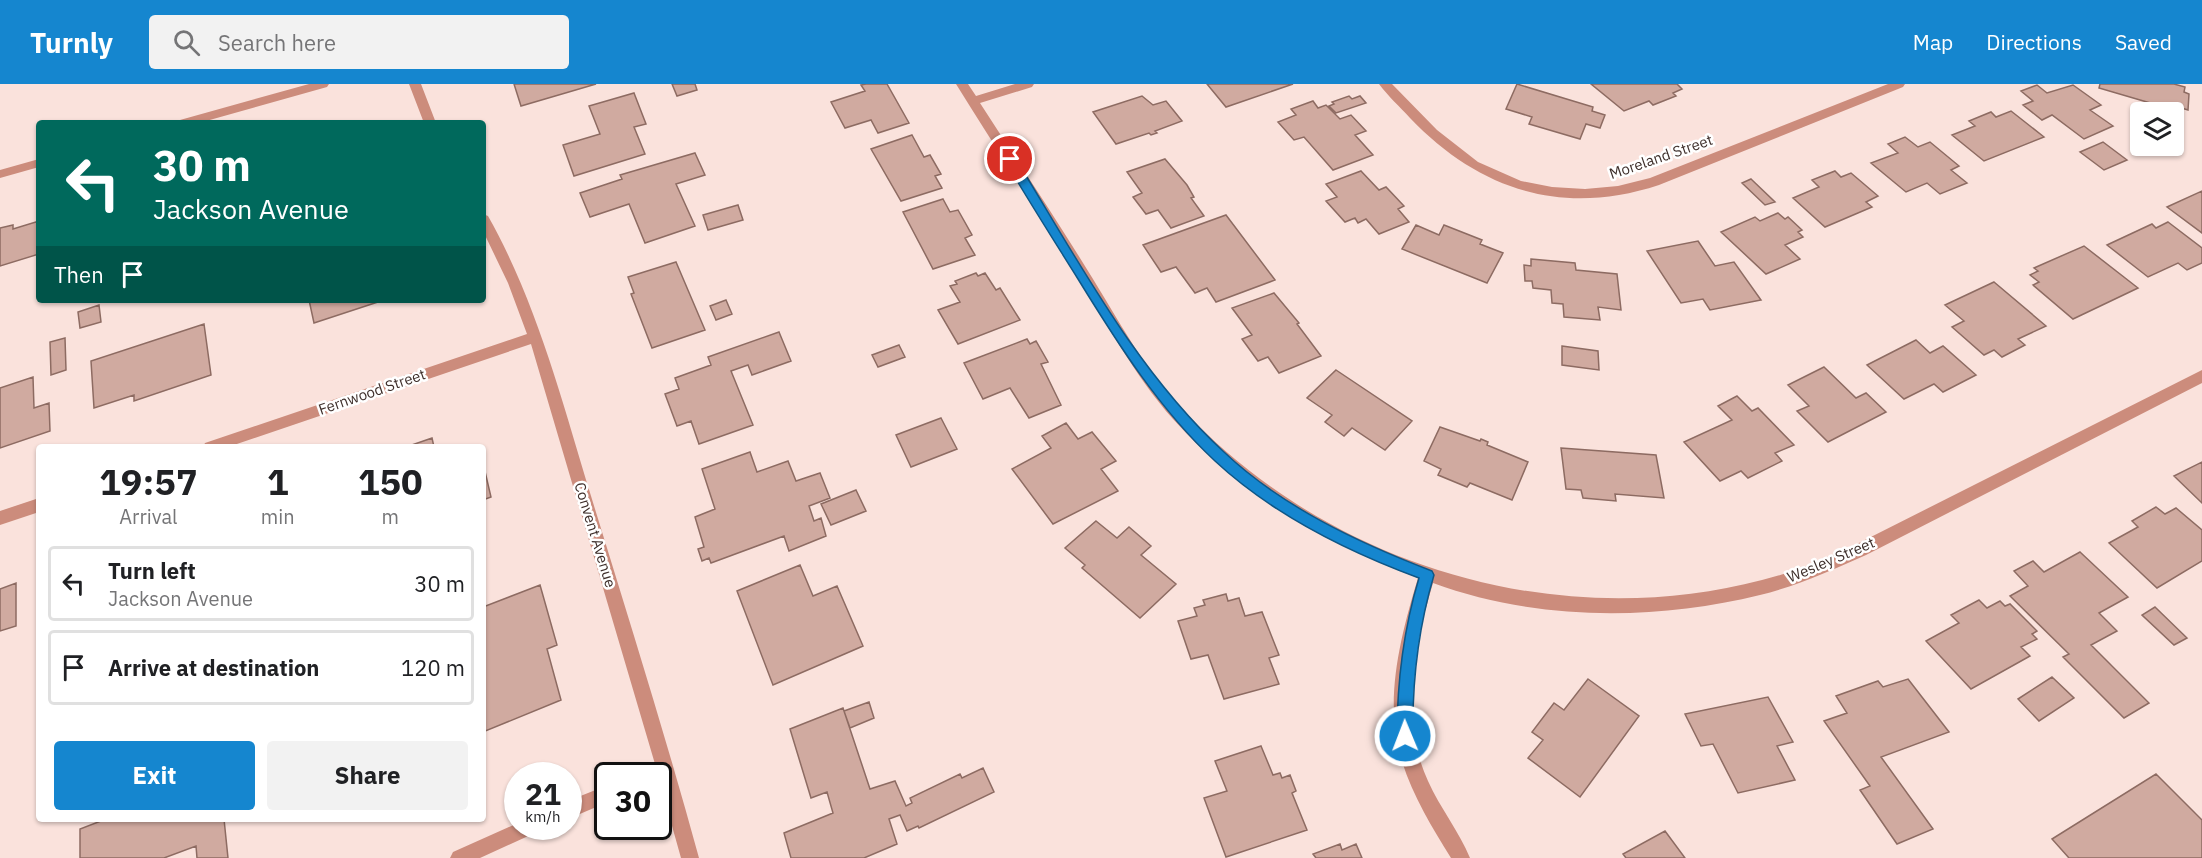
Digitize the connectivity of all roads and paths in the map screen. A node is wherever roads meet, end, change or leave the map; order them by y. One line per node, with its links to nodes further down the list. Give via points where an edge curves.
1 (323, 84): 8 (street)
2 (415, 84): 9 (street)
3 (962, 84): 7 (street, Wesley Street)
4 (1028, 84): 7 (street)
5 (1386, 84): 6 (street, Moreland Street, via 1457,155 1488,173 1549,192 1585,194 1620,191 1682,170)
6 (1899, 84)
7 (973, 101): 18 (street, Wesley Street, via 1123,341 1184,421 1265,493 1321,528)
8 (195, 120)
9 (429, 120)
10 (36, 164): 11 (street)
11 (0, 174)
12 (486, 224): 13 (street, Convent Avenue, via 507,260)
13 (535, 337): 15 (street, Fernwood Street); 19 (street, Convent Avenue)
14 (2202, 376): 18 (street, Wesley Street, via 1908,526 1822,566 1762,588 1690,602 1632,607 1566,605)
15 (219, 444)
16 (36, 506): 17 (street)
17 (0, 518)
18 (1427, 575): 24 (street, via 1413,622 1404,689 1405,736 1435,816)
19 (664, 762)
20 (672, 790): 23 (street, Convent Avenue)
21 (504, 838): 22 (street)
22 (459, 858)
23 (690, 858)
24 (1461, 858)

